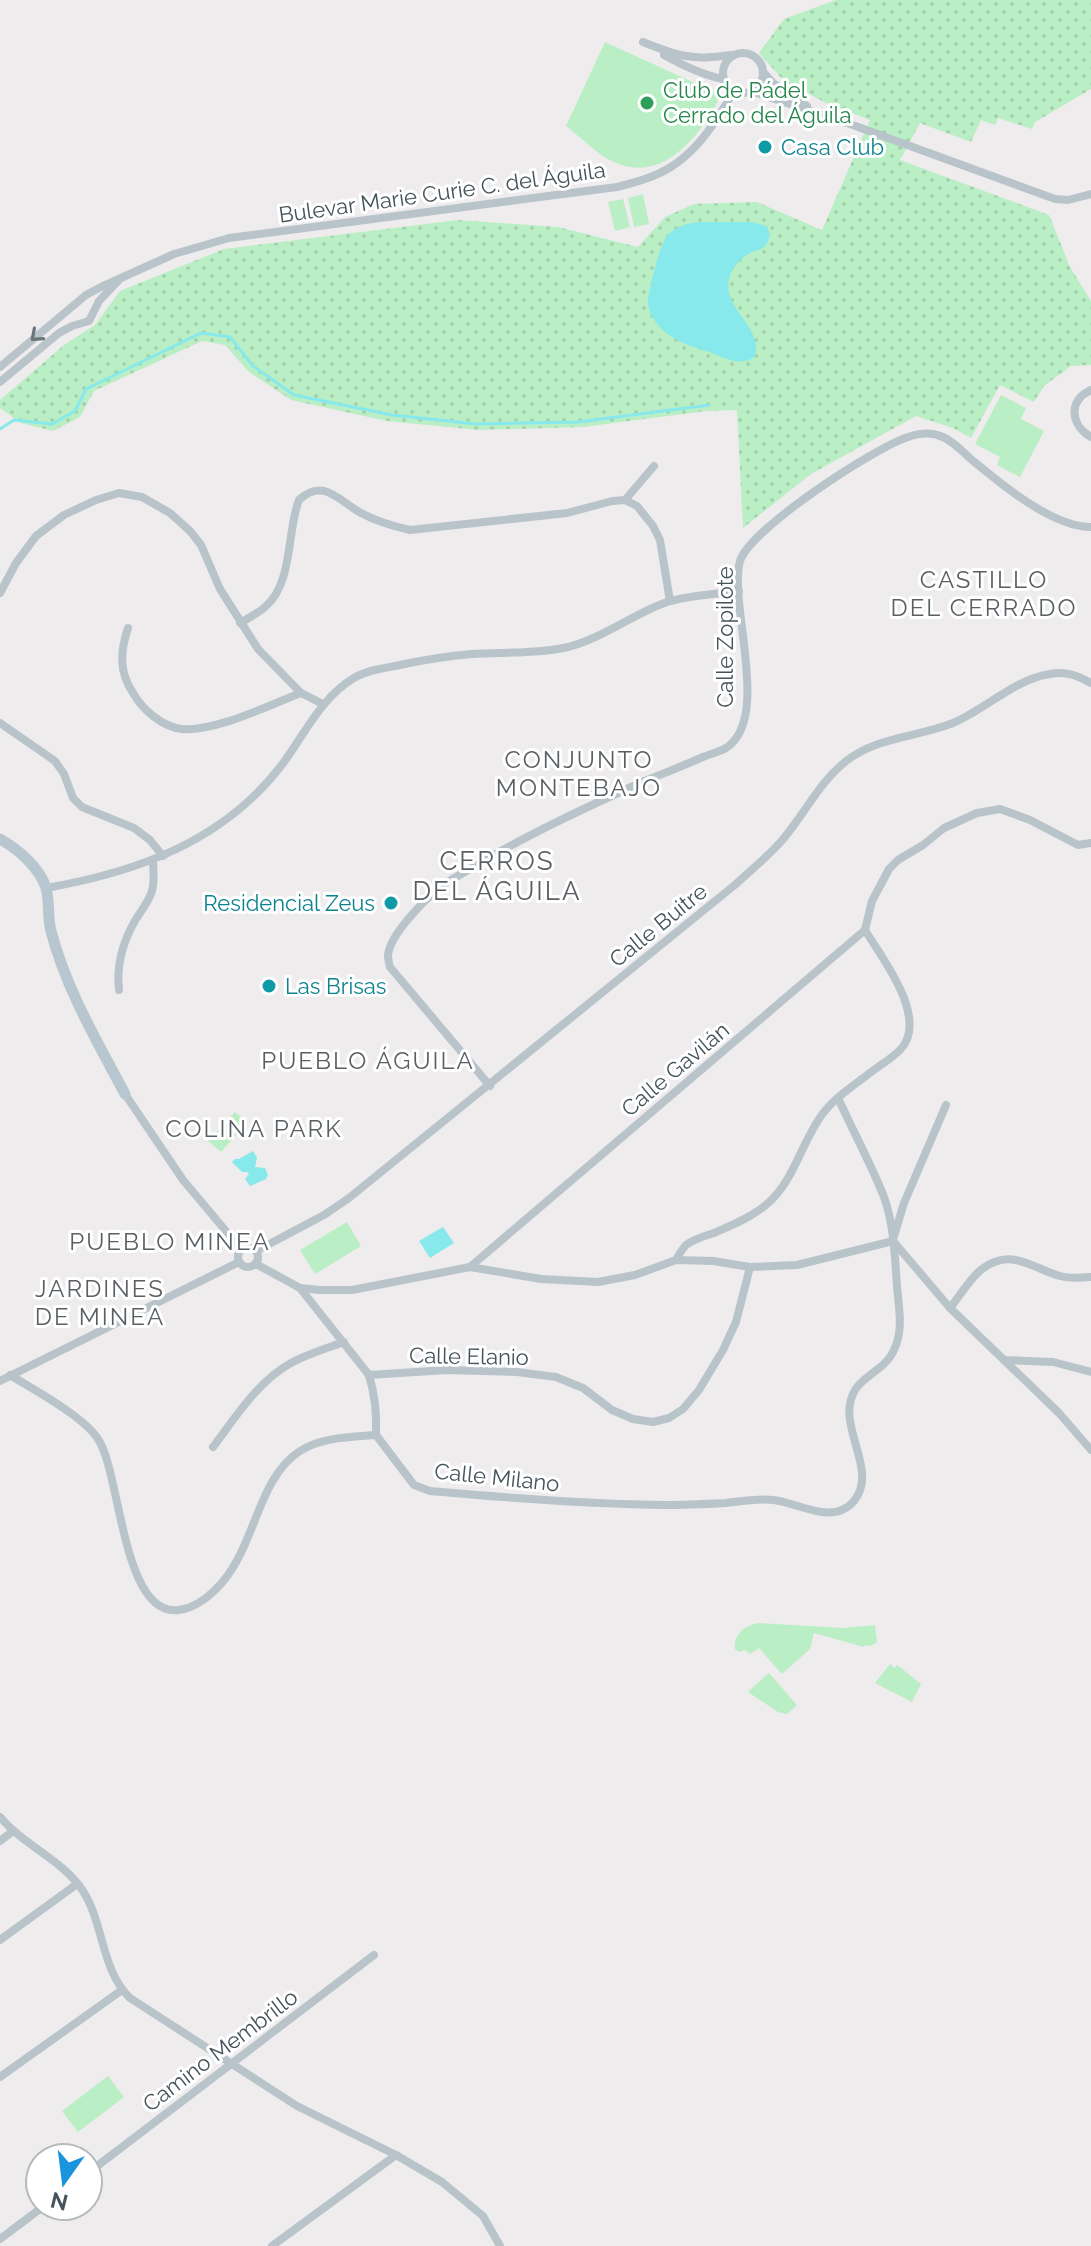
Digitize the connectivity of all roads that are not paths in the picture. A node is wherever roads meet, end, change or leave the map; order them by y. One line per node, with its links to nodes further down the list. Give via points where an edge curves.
1 (732, 55): 2 (street, via 753,55); 3 (street, via 723,65); 3 (street, via 698,58 643,42 681,65)
2 (763, 72): 5 (street); 6 (street, via 794,99)
3 (723, 79): 4 (street)
4 (734, 91): 5 (street); 8 (street, Bulevar Marie Curie C. del Águila, via 690,153 656,175 617,187 229,238)
5 (751, 91): 6 (street)
6 (825, 116): 7 (street, via 1055,199)
7 (1091, 194)
8 (121, 277): 9 (street, Bulevar Marie Curie C. del Águila); 10 (street, Bulevar Marie Curie C. del Águila)
9 (74, 306): 10 (street, via 88,305); 11 (street, via 72,318); 12 (street, Bulevar Marie Curie C. del Águila, one-way to 12)
10 (92, 316): 11 (street, Bulevar Marie Curie C. del Águila)
11 (82, 324): 13 (street, Bulevar Marie Curie C. del Águila, via 59,333)
12 (0, 367)
13 (0, 382)
14 (1091, 390): 15 (street, via 1082,395 1075,420)
15 (1091, 437)
16 (654, 466): 17 (street)
17 (625, 500): 21 (street, via 637,506 660,540); 22 (street, via 567,513 410,530 387,525 315,490 299,500 275,595)
18 (1091, 527): 19 (street, Calle Zopilote, via 1049,514 945,438 915,434 843,473 754,540 740,561)
19 (739, 591): 21 (street); 35 (street, Calle Zopilote, via 745,707 742,727 728,747 512,844 443,885 413,912 391,946 390,967)
20 (0, 593): 22 (street, via 36,536 64,515 119,493 142,497 190,531)
21 (670, 601): 26 (street, via 568,647 468,654 377,669 354,678)
22 (240, 623): 25 (street)
23 (128, 628): 25 (street, via 121,663 125,680 150,713 180,729 230,720)
24 (1091, 683): 35 (street, Calle Buitre, via 1067,674 1035,677 954,723 861,751 844,762 764,859)
25 (301, 693): 26 (street)
26 (323, 704): 30 (street, via 278,770 251,799 195,841)
27 (0, 723): 30 (street, via 55,761 82,807 134,828)
28 (0, 839): 32 (street, via 34,867)
29 (1091, 843): 33 (street, via 1078,845 1000,809 977,813 944,828 889,869 872,901)
30 (163, 856): 31 (street)
31 (153, 860): 32 (street); 34 (street, via 151,894 121,952)
32 (46, 888): 36 (street, via 50,928 64,974)
33 (865, 930): 37 (street, via 908,1006 908,1036 901,1049); 45 (street, Calle Gavilán)
34 (119, 990)
35 (490, 1086): 41 (street, Calle Buitre, via 349,1198)
36 (125, 1094): 40 (street, via 183,1180)
37 (838, 1098): 39 (street, via 884,1198); 42 (street, via 767,1205 693,1240)
38 (946, 1105): 39 (street)
39 (893, 1241): 46 (street, via 797,1265); 49 (street); 56 (street, Calle Milano, via 901,1328 887,1362 856,1388 851,1399 849,1423 861,1463 860,1489 843,1510 814,1511 767,1499 700,1505 599,1504 430,1491 414,1485)
40 (241, 1249): 41 (street); 43 (street)
41 (256, 1251): 44 (street)
42 (676, 1260): 45 (street, via 598,1282); 46 (street)
43 (239, 1262): 44 (street, via 247,1267); 53 (street)
44 (256, 1264): 48 (street)
45 (470, 1267): 48 (street, via 352,1290)
46 (750, 1267): 54 (street, Calle Elanio, via 723,1350 699,1390 669,1418 633,1419 556,1377 447,1370)
47 (1091, 1277): 49 (street, via 1061,1276 1010,1259 981,1270)
48 (300, 1288): 50 (street)
49 (950, 1308): 51 (street)
50 (344, 1342): 54 (street); 57 (street, via 290,1363 268,1380)
51 (1004, 1360): 52 (street, via 1053,1362); 58 (street)
52 (1091, 1372)
53 (10, 1375): 55 (street); 56 (street, via 98,1439 139,1584 150,1600 176,1611 207,1598 232,1572 269,1489 297,1452 313,1443)
54 (369, 1375): 56 (street)
55 (0, 1381)
56 (376, 1435)
57 (213, 1447)
58 (1091, 1450)
59 (0, 1817): 60 (street)
60 (12, 1832): 61 (street); 62 (street, via 65,1869)
61 (0, 1841)
62 (77, 1884): 63 (street); 65 (street)
63 (0, 1940)
64 (374, 1955): 66 (street, Camino Membrillo)
65 (122, 1990): 66 (street); 67 (street)
66 (231, 2064): 68 (street, via 297,2106); 69 (street, Camino Membrillo)
67 (0, 2077)
68 (396, 2155): 72 (street); 73 (street, via 464,2199 483,2216)
69 (104, 2161)
70 (24, 2221): 71 (street)
71 (0, 2239)
72 (272, 2246)
73 (500, 2246)

